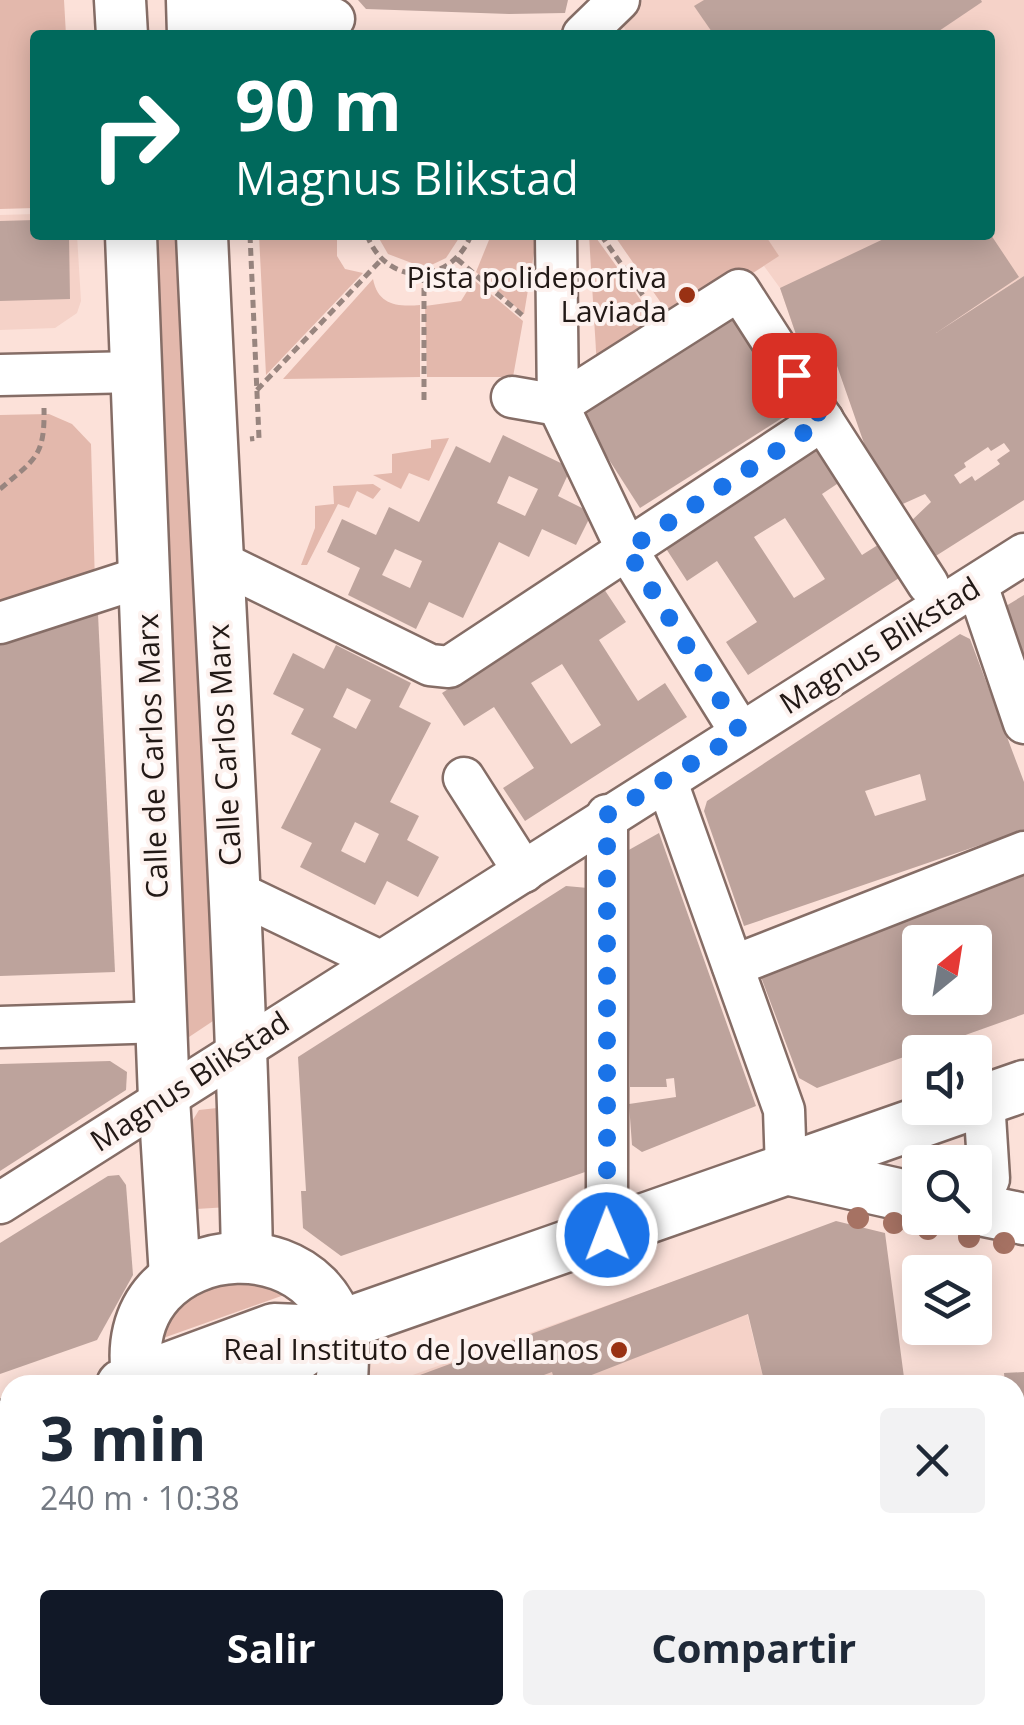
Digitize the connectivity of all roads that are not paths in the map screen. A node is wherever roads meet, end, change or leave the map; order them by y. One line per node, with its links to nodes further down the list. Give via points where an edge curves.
1 (120, 0): 5 (main road)
2 (618, 0): 6 (street)
3 (193, 15): 4 (street)
4 (339, 18)
5 (122, 30)
6 (587, 30)
7 (131, 240): 10 (main road, Calle de Carlos Marx)
8 (202, 240): 17 (main road, Calle Carlos Marx)
9 (556, 240): 13 (street)
10 (137, 372): 11 (street); 18 (main road, Calle de Carlos Marx)
11 (0, 375)
12 (512, 397): 13 (street)
13 (558, 405): 14 (street, via 738,290); 15 (street)
14 (823, 420): 15 (street); 19 (street)
15 (627, 550): 17 (street, via 449,666 430,665); 23 (street)
16 (1024, 554): 20 (street, Magnus Blikstad)
17 (216, 560): 29 (main road, Calle Carlos Marx)
18 (145, 576): 21 (street); 32 (main road, Calle de Carlos Marx)
19 (928, 584)
20 (977, 585): 22 (street); 23 (street, Magnus Blikstad)
21 (0, 623)
22 (1024, 723)
23 (741, 733): 25 (street, Magnus Blikstad)
24 (464, 778): 28 (street)
25 (667, 782): 26 (street, Magnus Blikstad); 31 (street)
26 (607, 815): 28 (street, Magnus Blikstad); 42 (street)
27 (1024, 852): 31 (street)
28 (524, 872): 30 (street, Magnus Blikstad)
29 (232, 890): 30 (street); 34 (main road, Calle Carlos Marx)
30 (380, 961): 34 (street, Magnus Blikstad)
31 (733, 966): 37 (street, via 784,1110)
32 (164, 1022): 33 (street); 35 (main road, Calle de Carlos Marx)
33 (0, 1026)
34 (240, 1049): 35 (street, Magnus Blikstad); 43 (main road, Calle Carlos Marx)
35 (164, 1098): 39 (street, Magnus Blikstad); 44 (main road, Calle de Carlos Marx)
36 (912, 1125): 37 (main road)
37 (786, 1169): 38 (main road); 42 (main road)
38 (902, 1195)
39 (0, 1203)
40 (992, 1213): 41 (main road)
41 (1024, 1220)
42 (607, 1235): 45 (main road)
43 (247, 1256): 44 (main road, via 195,1265); 45 (main road, via 273,1260 309,1280 326,1300)
44 (175, 1277): 46 (main road, via 138,1331)
45 (332, 1328): 47 (main road, via 274,1330); 48 (main road, via 288,1362); 49 (main road, via 345,1357)
46 (134, 1375)
47 (154, 1375)
48 (255, 1375)
49 (342, 1375)

